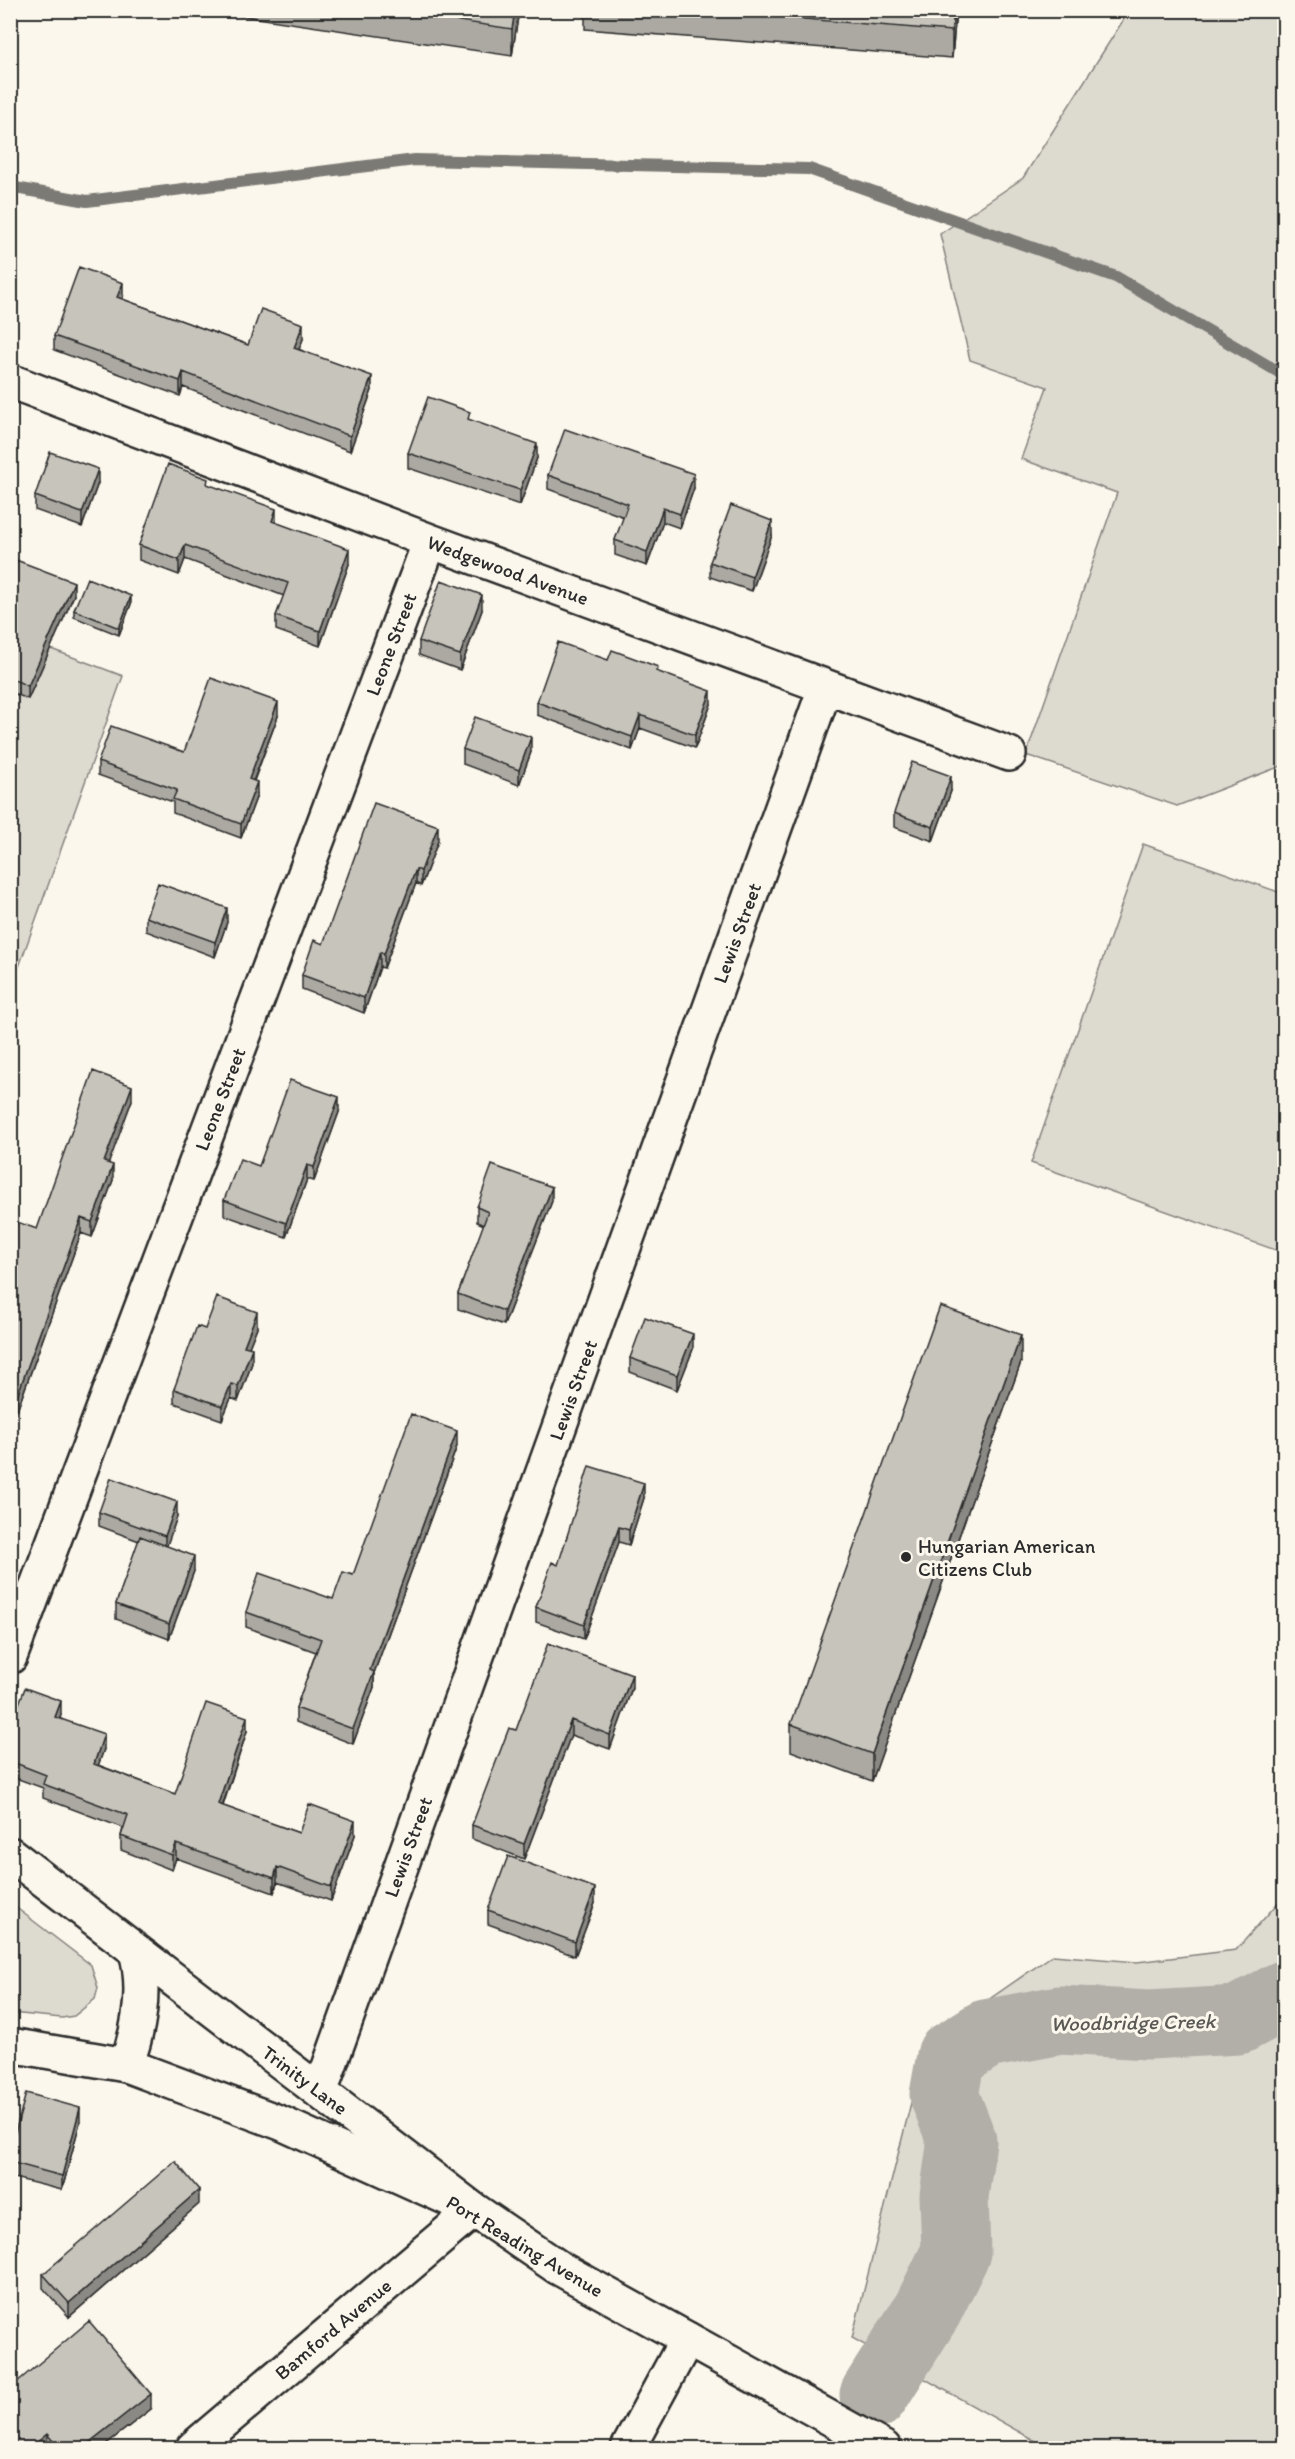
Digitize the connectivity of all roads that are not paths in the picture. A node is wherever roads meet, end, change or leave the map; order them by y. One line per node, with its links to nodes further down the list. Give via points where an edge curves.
1 (10, 381): 2 (street, Wedgewood Avenue)
2 (430, 541): 3 (street, Wedgewood Avenue); 5 (street, Leone Street)
3 (825, 688): 4 (street, Wedgewood Avenue); 10 (street, Lewis Street)
4 (1009, 754)
5 (10, 1657)
6 (10, 1854): 7 (street, Trinity Lane)
7 (136, 1951): 9 (street, via 142,1993); 10 (street, Trinity Lane)
8 (10, 2045): 9 (street, Port Reading Avenue)
9 (126, 2065): 11 (street, Port Reading Avenue, via 281,2123)
10 (320, 2092): 11 (street, Trinity Lane)
11 (474, 2210): 12 (street, Port Reading Avenue, via 559,2268); 13 (street, Bamford Avenue)
12 (687, 2339): 14 (street); 15 (street, Port Reading Avenue)
13 (193, 2448)
14 (628, 2448)
15 (884, 2448)

